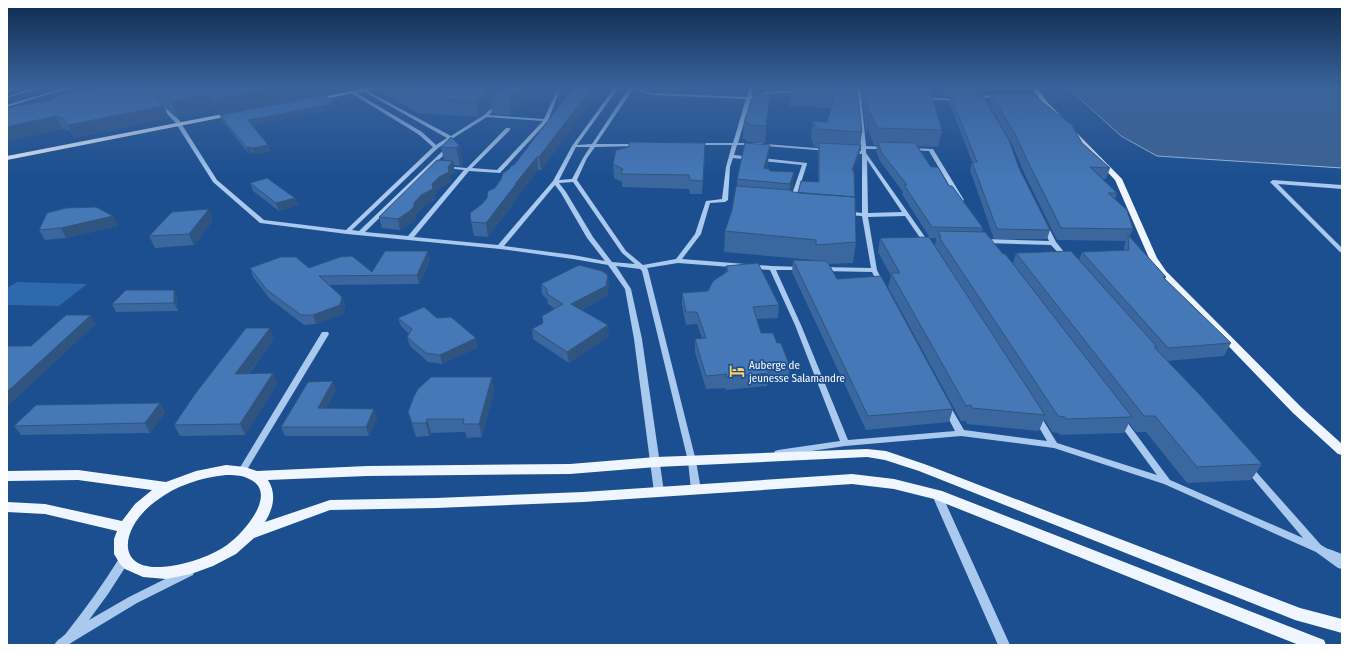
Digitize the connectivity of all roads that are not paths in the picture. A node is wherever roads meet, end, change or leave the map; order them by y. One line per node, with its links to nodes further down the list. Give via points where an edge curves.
1 (172, 117): 13 (street)
2 (207, 117): 13 (main road)
3 (394, 117): 20 (street, via 420,133)
4 (414, 117): 15 (street)
5 (484, 117): 15 (street)
6 (507, 117): 12 (street)
7 (594, 117): 19 (street)
8 (613, 117): 21 (street)
9 (742, 117): 18 (street)
10 (860, 117): 24 (street)
11 (1057, 117): 69 (main road, via 1118,179 1153,258 1163,273 1297,410)
12 (546, 120): 31 (street, via 498,172)
13 (178, 123): 27 (main road); 29 (main road); 43 (street, via 214,181 262,222)
14 (508, 129): 31 (street)
15 (451, 138): 20 (street); 30 (street, via 453,143)
16 (647, 144): 21 (street)
17 (691, 144): 18 (street)
18 (734, 145): 25 (street); 28 (street)
19 (574, 146): 21 (street); 33 (street)
20 (436, 147): 43 (street)
21 (593, 147): 32 (street)
22 (893, 148): 24 (street)
23 (901, 149): 38 (street, via 931,150)
24 (863, 150): 26 (street); 40 (street); 41 (street)
25 (834, 151)
26 (842, 151)
27 (7, 154)
28 (731, 156): 35 (street); 37 (street, via 805,164)
29 (7, 158)
30 (429, 166): 31 (street); 44 (street)
31 (468, 169): 45 (street)
32 (574, 180): 33 (street); 57 (street, via 624,252)
33 (555, 182): 51 (street); 56 (street, via 590,238)
34 (1342, 187): 54 (street, via 1273,182)
35 (725, 200): 36 (street); 55 (street, via 708,202 698,234)
36 (732, 201)
37 (791, 208)
38 (967, 209)
39 (843, 213): 41 (street)
40 (906, 214): 41 (street); 47 (street)
41 (865, 215): 60 (street)
42 (1043, 222): 50 (street)
43 (347, 232): 44 (street)
44 (360, 233): 45 (street)
45 (410, 238): 51 (street)
46 (981, 238): 49 (street)
47 (925, 241): 48 (street); 52 (street)
48 (933, 241)
49 (987, 241): 50 (street); 53 (street)
50 (1053, 243): 58 (street)
51 (500, 247): 56 (street)
52 (929, 247)
53 (992, 247)
54 (1342, 251)
55 (678, 261): 57 (street); 59 (street)
56 (610, 264): 57 (street); 72 (street, via 628,289)
57 (642, 267): 71 (street, via 645,270)
58 (1073, 267)
59 (772, 268): 60 (street); 67 (street, via 798,325)
60 (874, 270): 61 (street)
61 (884, 290)
62 (325, 334): 74 (street)
63 (942, 399): 66 (street)
64 (1033, 412): 68 (street)
65 (1116, 414): 77 (street)
66 (961, 433): 67 (street); 68 (street)
67 (845, 443): 70 (street)
68 (1054, 445): 77 (street)
69 (1342, 451)
70 (754, 457): 71 (main road); 90 (main road, via 848,453 886,456 923,468 1300,615)
71 (692, 460): 72 (main road); 79 (street)
72 (656, 462): 76 (main road, via 570,469 367,471); 80 (street)
73 (1245, 465): 85 (street)
74 (242, 471): 76 (main road); 78 (main road, via 207,472 186,478)
75 (7, 476): 78 (main road, via 78,475)
76 (256, 476): 84 (main road, via 265,486 267,500 263,516)
77 (1167, 482): 85 (street)
78 (167, 488): 83 (main road, via 149,499)
79 (696, 490): 80 (main road); 81 (main road, via 852,479 894,484)
80 (659, 492): 84 (main road, via 583,498 330,505)
81 (937, 495): 93 (street); 94 (main road)
82 (7, 507): 83 (main road, via 45,508)
83 (125, 527): 87 (main road, via 120,545)
84 (251, 533): 88 (main road, via 232,549)
85 (1318, 548): 86 (street); 89 (street)
86 (1342, 558)
87 (124, 560): 88 (main road, via 137,570 157,574 182,571); 91 (street)
88 (209, 562): 91 (street, via 133,600)
89 (1342, 565)
90 (1342, 626)
91 (70, 638): 92 (street)
92 (60, 645)
93 (1004, 645)
94 (1318, 645)

